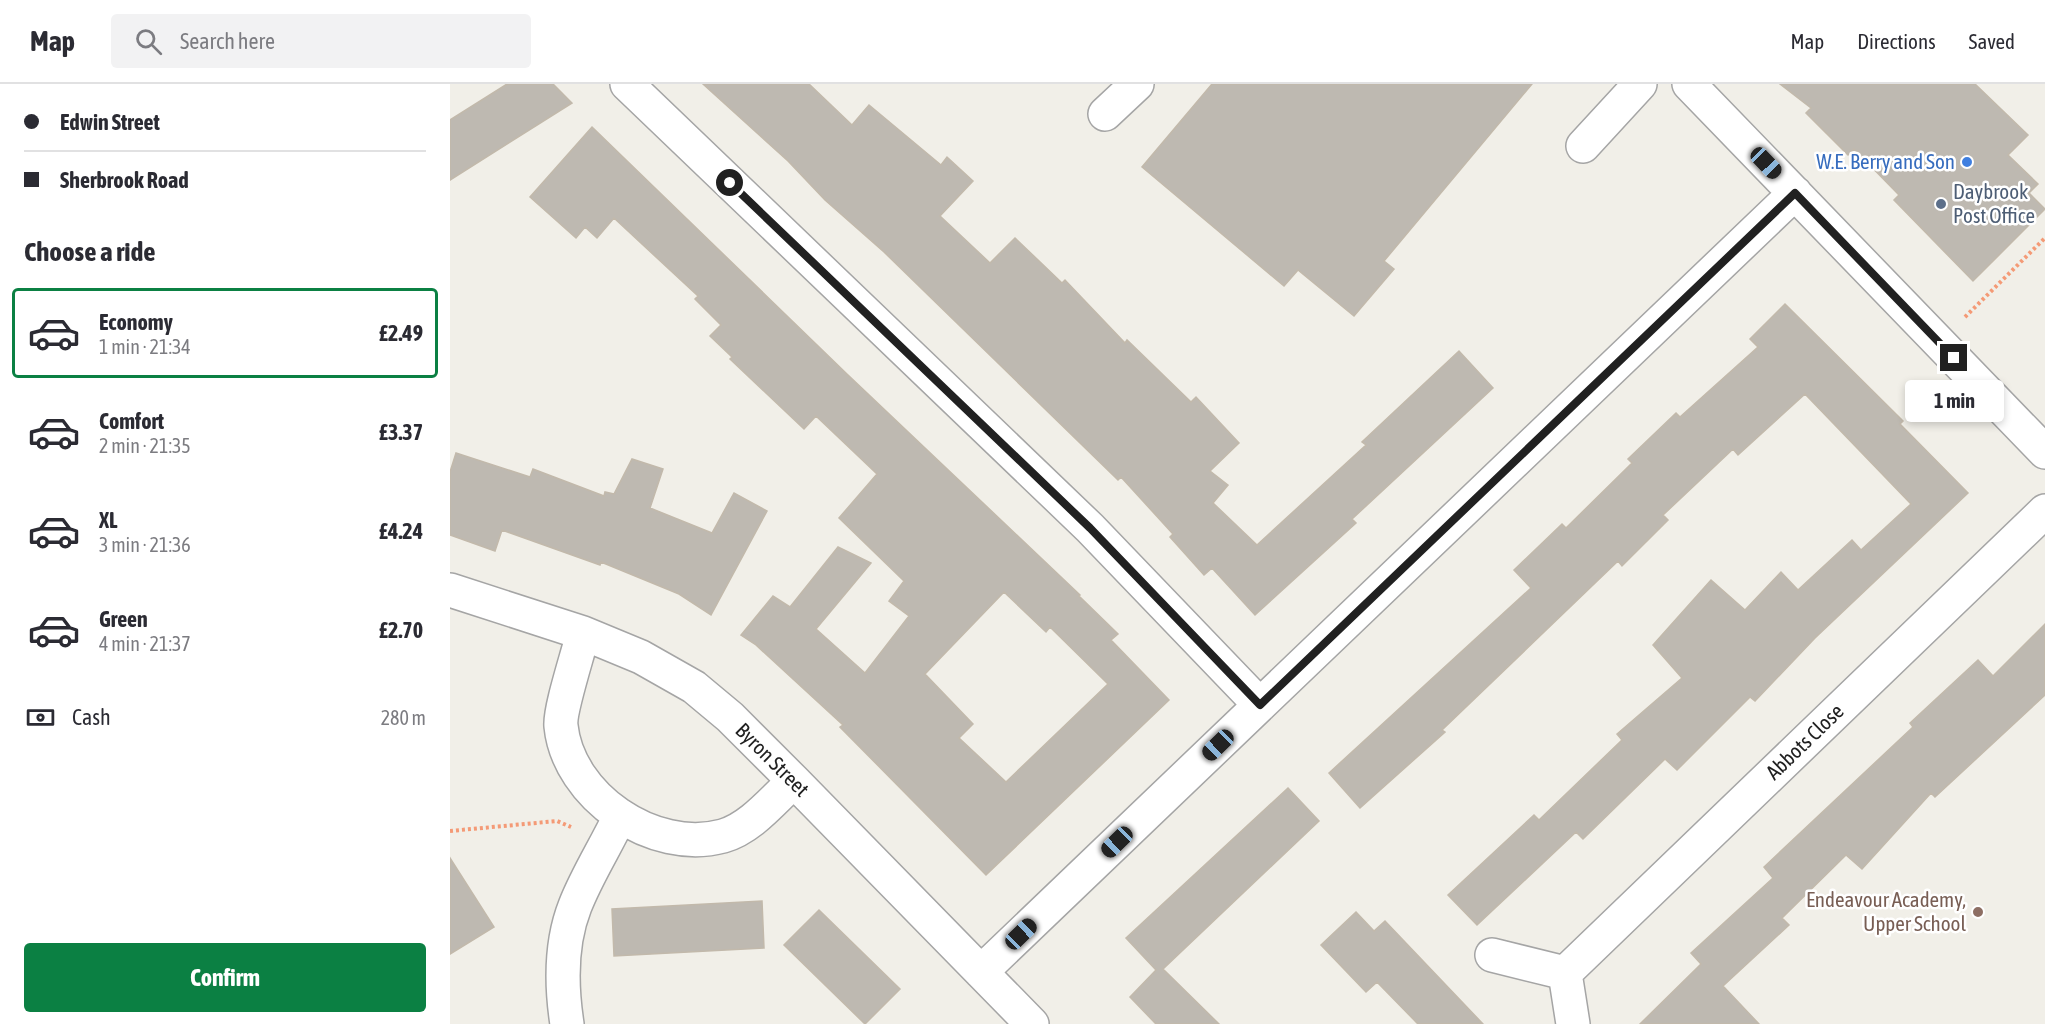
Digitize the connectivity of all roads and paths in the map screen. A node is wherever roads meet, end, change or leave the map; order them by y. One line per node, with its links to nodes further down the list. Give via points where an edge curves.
1 (627, 84): 14 (street, via 1090,528)
2 (1137, 84): 5 (street)
3 (1640, 84): 6 (street)
4 (1689, 84): 7 (street)
5 (1105, 114)
6 (1583, 146)
7 (1795, 193): 9 (street); 14 (street)
8 (2045, 238): 9 (path)
9 (1939, 342): 10 (street)
10 (2045, 452)
11 (2045, 511): 20 (street, Abbots Close)
12 (450, 590): 13 (street, Byron Street)
13 (583, 633): 15 (street, Byron Street, via 641,657 694,687); 16 (street, via 560,724 570,761)
14 (1260, 705): 19 (street)
15 (794, 781): 16 (street, via 748,823 723,836 692,839); 19 (street, Byron Street)
16 (614, 829): 17 (path, via 557,821); 21 (street, via 575,906 564,948 562,986)
17 (450, 831)
18 (1492, 955): 20 (street)
19 (981, 972): 22 (street, Byron Street)
20 (1565, 973): 23 (street)
21 (567, 1024)
22 (1032, 1024)
23 (1573, 1024)

